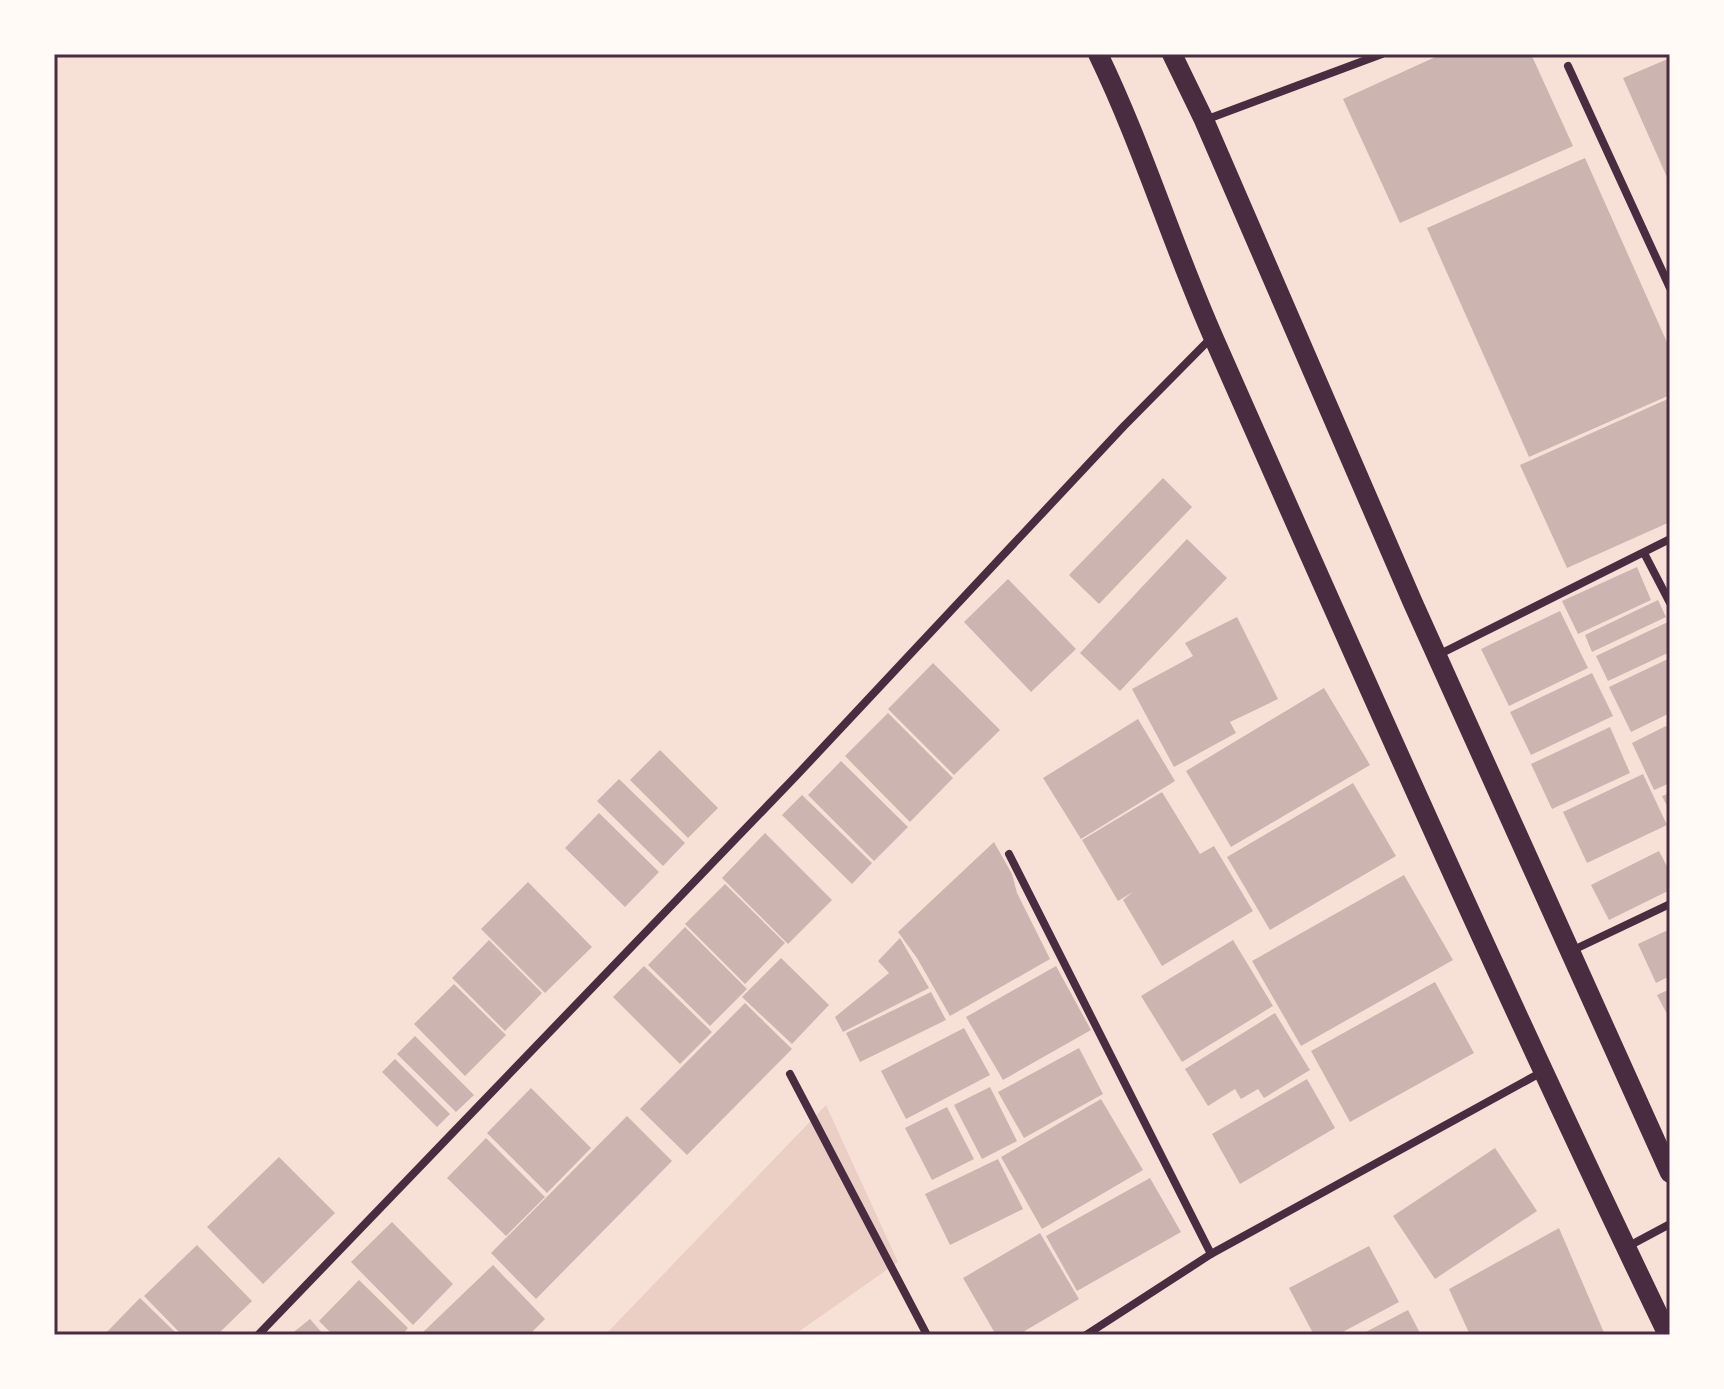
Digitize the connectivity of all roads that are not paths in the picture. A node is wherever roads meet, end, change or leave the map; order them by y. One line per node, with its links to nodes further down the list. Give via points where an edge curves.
1 (1098, 54): 7 (main road, via 1125,109)
2 (1172, 54): 5 (main road)
3 (1382, 54): 5 (street)
4 (1568, 66): 6 (street)
5 (1204, 120): 11 (main road)
6 (1669, 283)
7 (1212, 336): 15 (main road); 21 (street)
8 (1670, 539): 9 (street)
9 (1644, 553): 10 (street); 11 (street)
10 (1670, 603)
11 (1437, 655): 14 (main road)
12 (1009, 854): 20 (street)
13 (1670, 904): 14 (street)
14 (1569, 953): 17 (main road)
15 (1543, 1072): 19 (main road); 20 (street)
16 (790, 1074): 22 (street)
17 (1670, 1173)
18 (1670, 1224): 19 (street)
19 (1626, 1248): 24 (main road)
20 (1211, 1254): 23 (street)
21 (258, 1335)
22 (927, 1335)
23 (1086, 1335)
24 (1668, 1335)

